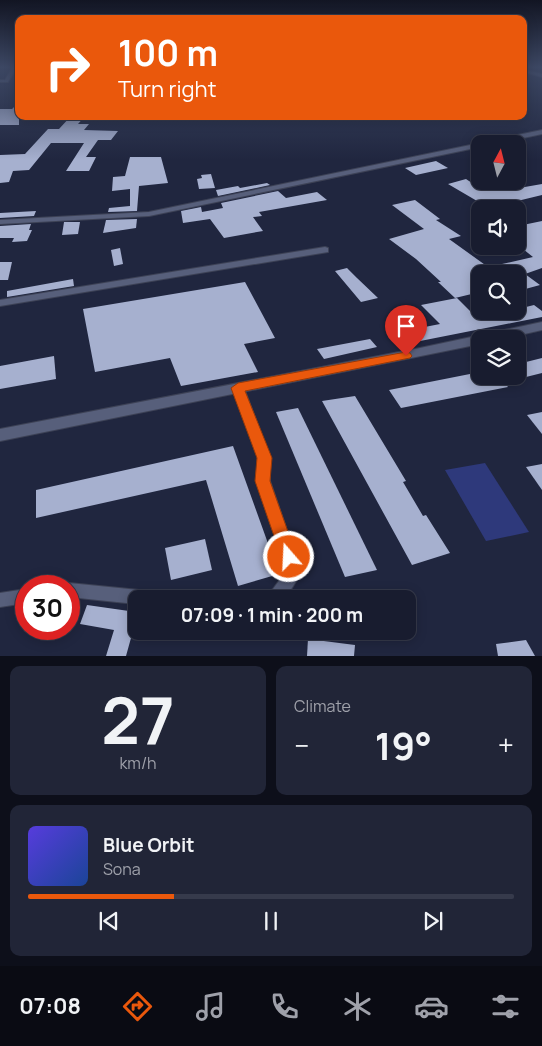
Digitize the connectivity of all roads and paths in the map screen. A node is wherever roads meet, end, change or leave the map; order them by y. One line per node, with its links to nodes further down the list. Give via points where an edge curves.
1 (542, 132): 2 (street)
2 (526, 135)
3 (471, 147): 4 (street, via 149,214)
4 (0, 222)
5 (325, 250): 6 (street)
6 (0, 303)
7 (542, 326): 8 (street)
8 (524, 330)
9 (471, 342): 10 (street)
10 (238, 388): 11 (street); 12 (street, via 264,458 263,481 292,575)
11 (0, 435)
12 (282, 590)
13 (80, 591): 14 (street)
14 (128, 596)
15 (15, 598): 16 (street)
16 (0, 600)

